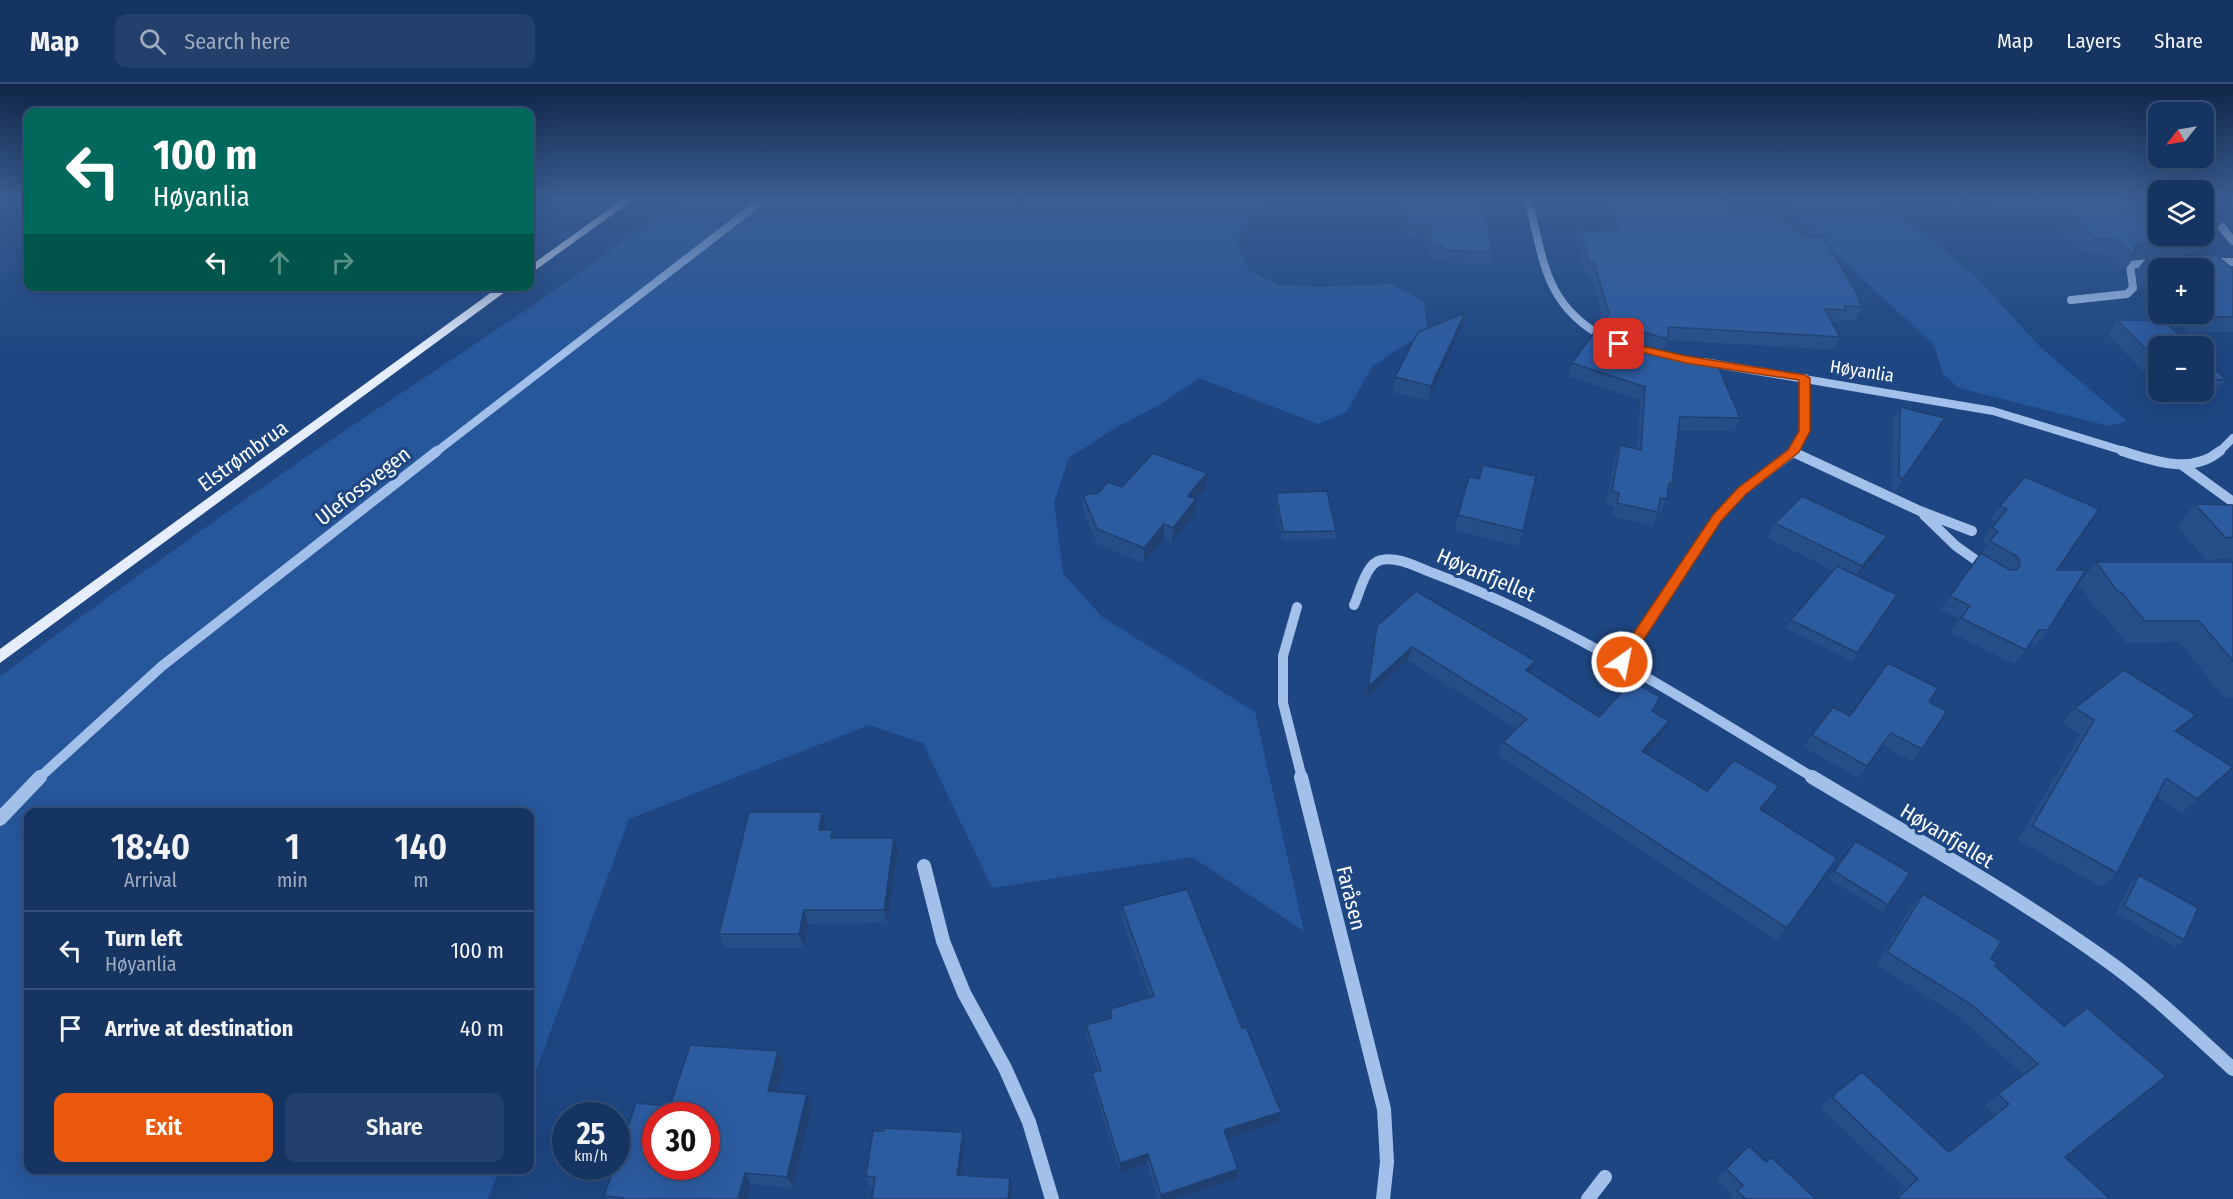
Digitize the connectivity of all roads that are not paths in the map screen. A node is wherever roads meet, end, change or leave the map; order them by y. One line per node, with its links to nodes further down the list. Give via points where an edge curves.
1 (557, 251): 7 (main road)
2 (697, 251): 24 (street, Ulefossvegen, via 214,624 105,716)
3 (1542, 251): 10 (street, via 1561,306 1582,325)
4 (2214, 262): 5 (street)
5 (2233, 262)
6 (2148, 264): 9 (street, via 2130,266 2133,288 2127,294)
7 (534, 268)
8 (501, 291): 22 (main road, Elstrømbrua)
9 (2071, 300)
10 (1619, 344)
11 (1695, 361): 12 (street, Høyanlia)
12 (1805, 378): 14 (street, via 1805,431); 15 (street, Høyanlia, via 1993,411 2141,458)
13 (2233, 438): 15 (street, Høyanlia, via 2218,453)
14 (1793, 452): 17 (street); 23 (street, via 1742,491 1717,518)
15 (2182, 465): 16 (street)
16 (2233, 502)
17 (1920, 511): 18 (street); 19 (street, via 1956,546)
18 (1972, 531)
19 (1994, 572)
20 (1354, 605): 23 (street, Høyanfjellet, via 1371,565 1392,558 1473,589)
21 (1297, 607): 29 (street, Faråsen, via 1283,656 1283,703 1384,1109 1387,1162)
22 (0, 657)
23 (1622, 662): 26 (street, Høyanfjellet, via 2040,915 2157,999)
24 (0, 819)
25 (924, 866): 28 (street, via 944,941 964,993 1029,1122)
26 (2233, 1070)
27 (1605, 1177): 30 (street)
28 (1052, 1199)
29 (1383, 1199)
30 (1588, 1199)

